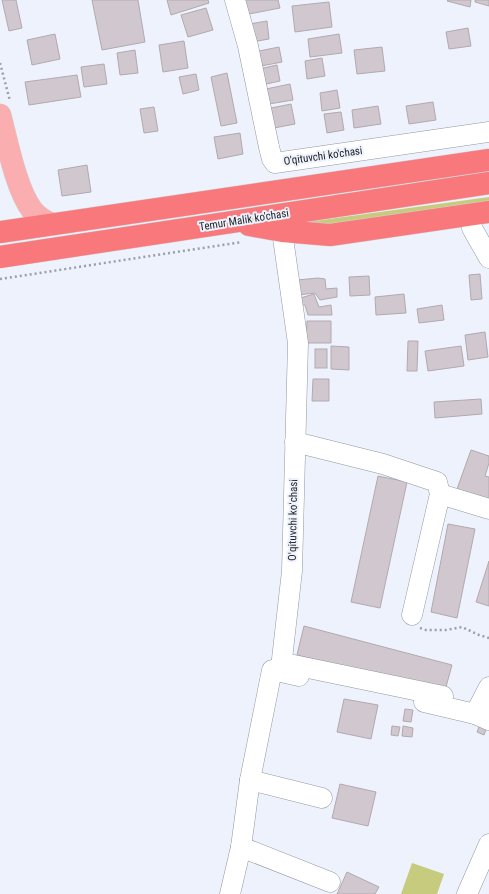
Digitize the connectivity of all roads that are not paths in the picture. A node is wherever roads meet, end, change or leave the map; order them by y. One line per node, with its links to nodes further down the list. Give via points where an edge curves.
1 (235, 0): 3 (street, O'qituvchi ko'chasi, via 248,46 268,147 275,163)
2 (6, 111): 8 (main road, via 17,176 25,198 32,211)
3 (489, 132)
4 (489, 160): 8 (highway)
5 (489, 183): 7 (highway, Temur Malik ko'chasi)
6 (479, 214): 7 (highway, via 330,235); 11 (street, via 472,228)
7 (281, 223): 10 (highway, Temur Malik ko'chasi, via 232,222); 12 (street, Oʻqituvchi koʻchasi, via 298,343)
8 (52, 224): 9 (highway)
9 (0, 232)
10 (0, 257)
11 (489, 258)
12 (295, 442): 13 (street, via 383,464 437,482); 17 (street, Oʻqituvchi koʻchasi, via 292,571 281,653 284,663)
13 (440, 494): 14 (street); 15 (street)
14 (489, 509)
15 (412, 615)
16 (489, 687): 18 (street)
17 (443, 696)
18 (482, 717): 19 (street, via 272,670)
19 (250, 780): 20 (street); 22 (street)
20 (322, 798)
21 (489, 844): 25 (street)
22 (241, 847): 23 (street); 24 (street)
23 (330, 882)
24 (230, 894)
25 (467, 894)

